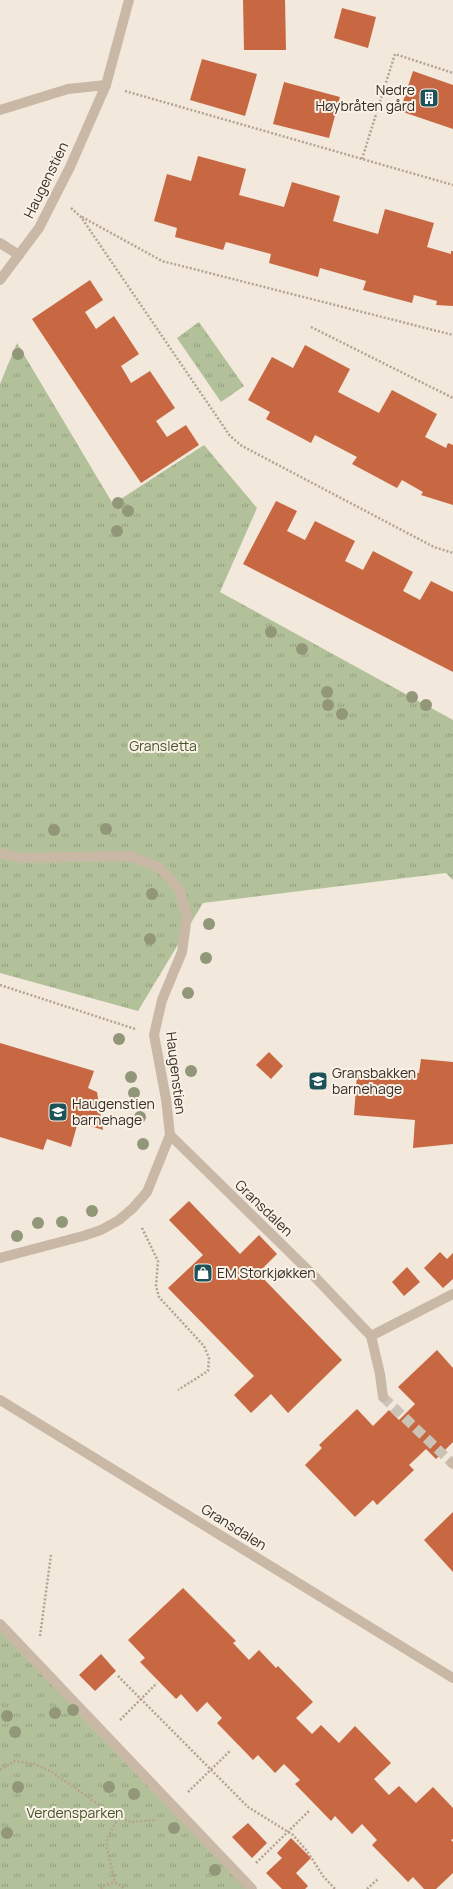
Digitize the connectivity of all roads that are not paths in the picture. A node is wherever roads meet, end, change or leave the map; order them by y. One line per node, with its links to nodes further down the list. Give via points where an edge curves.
1 (128, 0): 2 (street, Haugenstien)
2 (106, 85): 3 (street, via 68,89); 5 (street, Haugenstien, via 39,228)
3 (0, 110)
4 (0, 243): 5 (street)
5 (19, 254): 6 (street, Haugenstien)
6 (0, 280)
7 (0, 853): 8 (street, Haugenstien, via 21,858 130,856 159,867 179,889 187,916 182,952 162,1000 154,1035)
8 (170, 1135): 9 (street, Haugenstien, via 146,1192 119,1220 83,1236); 11 (street, Gransdalen, via 314,1276)
9 (0, 1258)
10 (453, 1294): 11 (street)
11 (371, 1336): 12 (street)
12 (383, 1397)
13 (0, 1400): 15 (street, Gransdalen)
14 (0, 1624): 16 (street)
15 (453, 1678)
16 (252, 1889)

